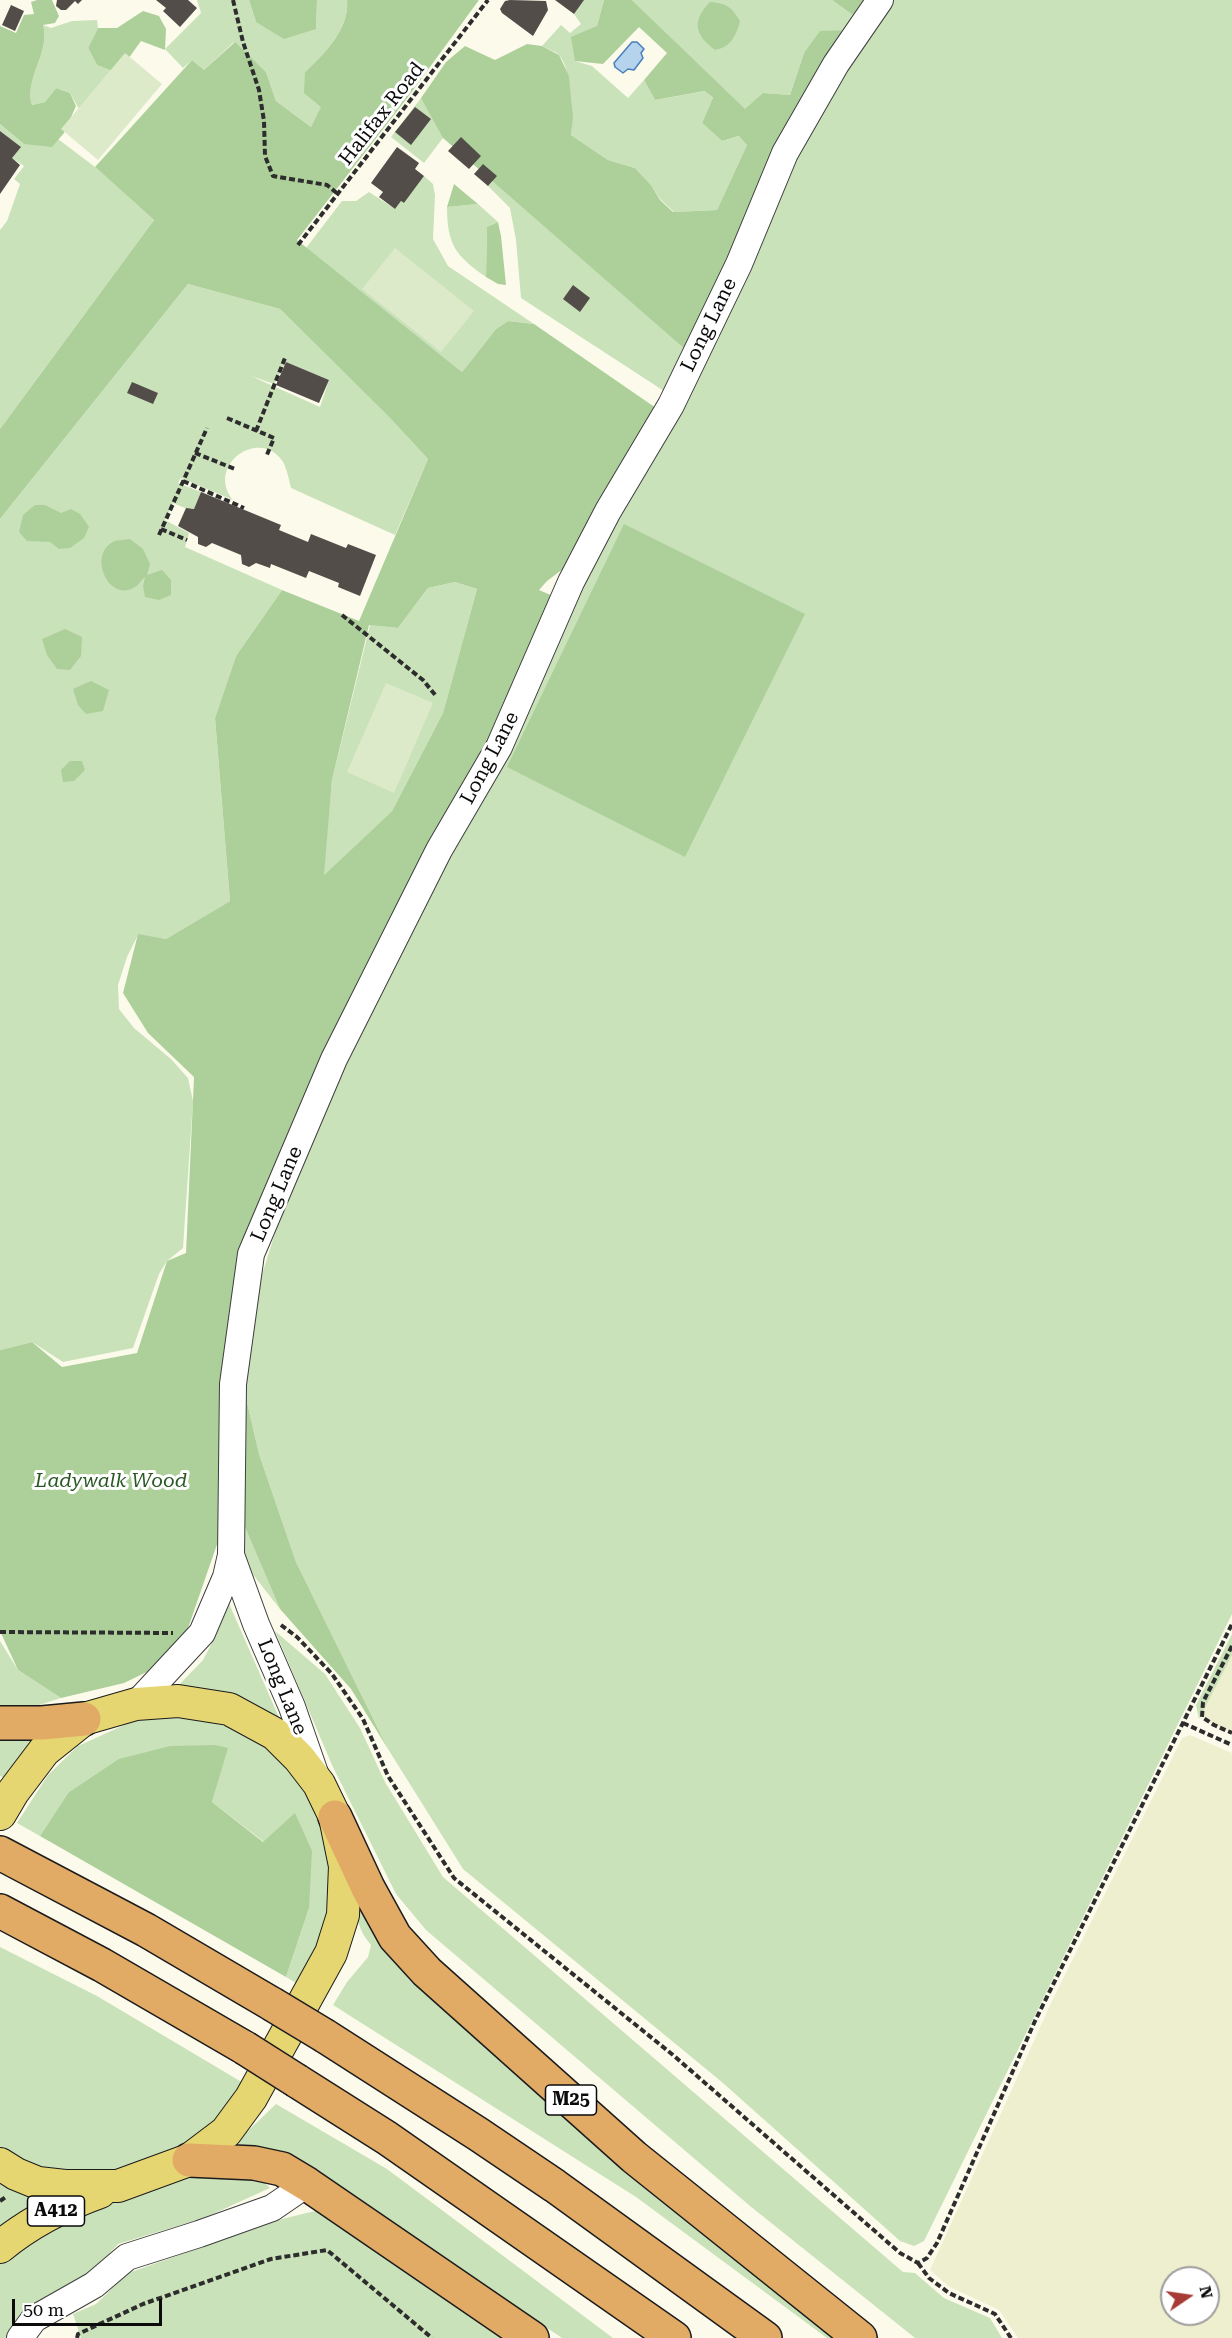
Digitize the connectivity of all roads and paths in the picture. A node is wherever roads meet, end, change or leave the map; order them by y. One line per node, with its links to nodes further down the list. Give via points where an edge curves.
1 (233, 0): 4 (path, via 259,90 265,156 273,176 327,185)
2 (488, 0): 4 (path, Halifax Road)
3 (880, 0): 20 (street, Long Lane, via 836,64 785,153 739,264 671,405 571,582 499,747 439,850 334,1059 251,1254 233,1384)
4 (338, 194): 5 (path, Halifax Road)
5 (298, 245)
6 (285, 358): 9 (path)
7 (227, 418): 9 (path)
8 (207, 428): 10 (path)
9 (256, 431): 11 (path, via 274,438)
10 (195, 453): 12 (path); 13 (path)
11 (266, 457)
12 (235, 469)
13 (183, 482): 14 (path, via 244,509); 15 (path)
14 (247, 501)
15 (161, 529): 16 (path); 17 (path)
16 (159, 535)
17 (187, 540)
18 (342, 615): 19 (path, via 423,680)
19 (436, 696)
20 (231, 1555): 21 (street, Long Lane); 24 (street, Long Lane)
21 (256, 1624): 32 (street, Long Lane, via 292,1707); 42 (path, via 272,1618 297,1637 332,1674 363,1719 388,1776 454,1878 673,2055 900,2253)
22 (1232, 1624): 29 (path)
23 (0, 1632): 24 (path)
24 (202, 1633): 26 (street, Long Lane)
25 (1232, 1646): 30 (path, via 1203,1702 1202,1717)
26 (136, 1704): 27 (main road); 32 (main road, via 178,1701 229,1709 275,1734)
27 (84, 1719): 28 (highway); 33 (main road, via 44,1751)
28 (0, 1723)
29 (1183, 1723): 31 (path); 42 (path, via 1035,2021 937,2243 927,2258)
30 (1232, 1733)
31 (1232, 1744)
32 (319, 1784): 34 (main road)
33 (0, 1814)
34 (335, 1817): 37 (main road, via 345,1866 343,1915 331,1953 251,2098 226,2132); 49 (highway, M25, via 395,1937 427,1972 634,2157)
35 (3, 1854): 48 (highway, bridge, via 146,1930 325,2036 536,2173)
36 (0, 1911): 47 (highway, bridge, via 245,2048 387,2138)
37 (189, 2160): 39 (highway, via 254,2163 282,2169); 40 (main road)
38 (0, 2164): 40 (main road, via 38,2183)
39 (306, 2184): 44 (street, via 272,2208 127,2257 94,2285 34,2319); 46 (highway)
40 (118, 2186): 41 (main road, A412, via 76,2201 21,2229)
41 (0, 2247)
42 (918, 2263): 50 (path, via 929,2278 949,2293 995,2314)
43 (78, 2336): 45 (path, via 143,2304 272,2259 327,2250)
44 (20, 2338)
45 (432, 2338)
46 (532, 2338)
47 (674, 2338)
48 (765, 2338)
49 (860, 2338)
50 (1011, 2338)

